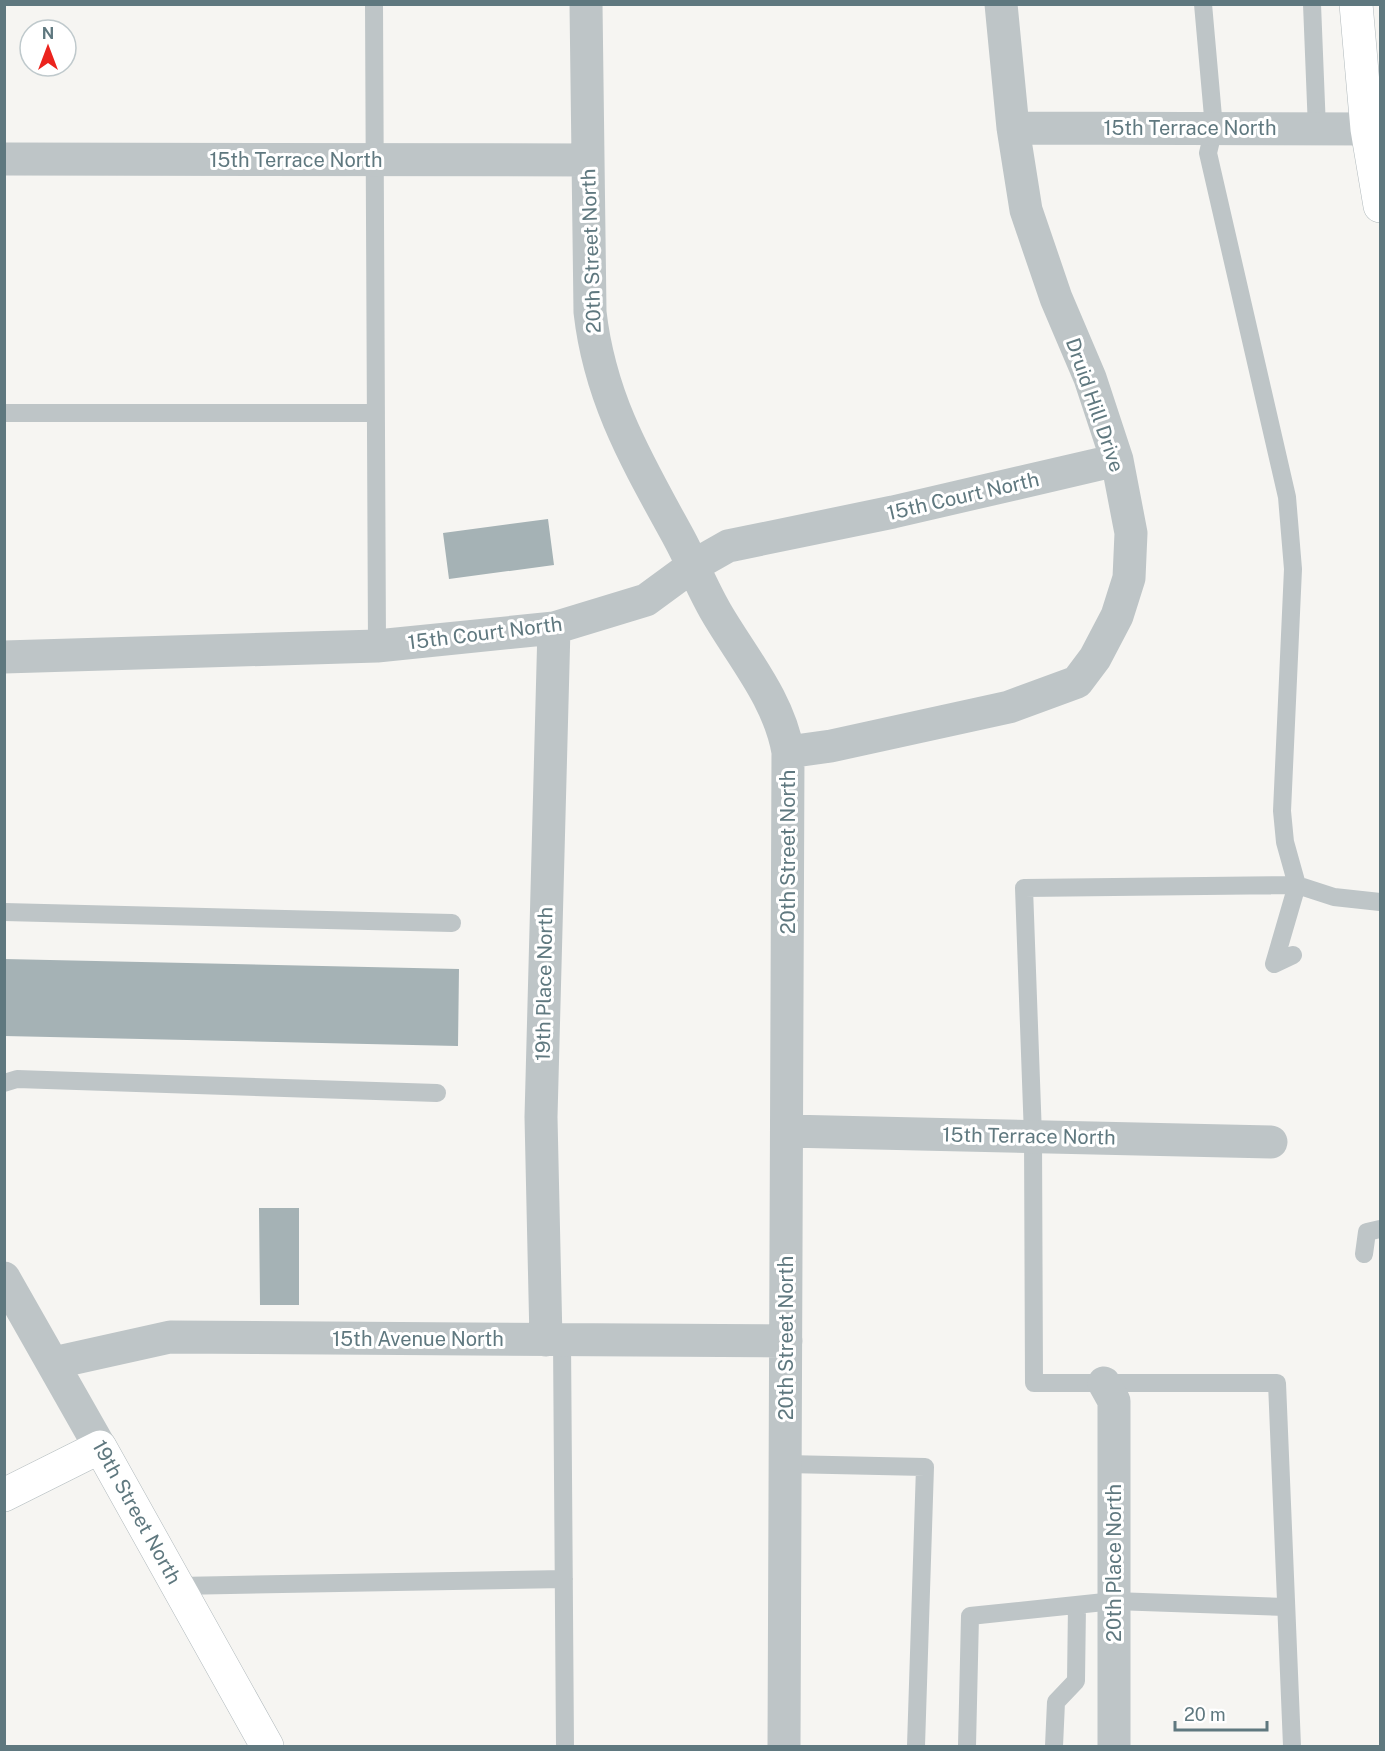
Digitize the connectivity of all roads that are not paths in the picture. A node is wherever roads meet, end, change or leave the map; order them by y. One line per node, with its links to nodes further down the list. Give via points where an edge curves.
1 (374, 4): 12 (lane)
2 (586, 4): 13 (street, 20th Street North)
3 (1001, 4): 7 (street, Druid Hill Drive)
4 (1203, 4): 8 (lane)
5 (1312, 4): 9 (lane)
6 (1356, 4): 10 (street)
7 (1013, 128): 8 (street, 15th Terrace North); 17 (street, Druid Hill Drive, via 1026,210)
8 (1214, 128): 9 (street, 15th Terrace North); 23 (lane, via 1208,153 1287,497 1293,569 1282,811 1285,842)
9 (1317, 129): 10 (street, 15th Terrace North)
10 (1374, 129): 14 (street)
11 (4, 159): 12 (street, 15th Terrace North)
12 (375, 160): 13 (street, 15th Terrace North); 16 (lane)
13 (588, 160): 18 (street, 20th Street North, via 594,347 608,397 629,448)
14 (1380, 206)
15 (4, 413): 16 (lane)
16 (376, 413): 20 (lane)
17 (1117, 460): 18 (street, 15th Court North, via 728,546); 22 (street, Druid Hill Drive, via 1131,532 1129,578 1117,616 1077,682 1009,707)
18 (691, 567): 19 (street, 15th Court North, via 646,600); 22 (street, 20th Street North, via 776,710)
19 (554, 628): 20 (street, 15th Court North); 36 (street, 19th Place North, via 541,1117)
20 (377, 646): 21 (street, 15th Court North)
21 (4, 657)
22 (788, 752): 30 (street, 20th Street North)
23 (1297, 885): 24 (lane, via 1334,897); 27 (lane, via 1274,964); 31 (lane, via 1024,888)
24 (1380, 902)
25 (4, 912): 26 (lane)
26 (452, 923)
27 (1293, 955)
28 (4, 1083): 29 (lane, via 17,1079)
29 (437, 1093)
30 (787, 1131): 31 (street, 15th Terrace North); 37 (street, 20th Street North)
31 (1033, 1136): 32 (street, 15th Terrace North); 39 (lane, via 1034,1383)
32 (1271, 1142)
33 (1380, 1229): 34 (lane, via 1367,1232)
34 (1364, 1254)
35 (4, 1278): 38 (street, 19th Street North)
36 (554, 1340): 37 (street, 15th Avenue North); 38 (street, 15th Avenue North, via 170,1337); 43 (lane)
37 (786, 1341): 41 (street, 20th Street North)
38 (53, 1363): 40 (street, 19th Street North)
39 (1104, 1383): 45 (street, 20th Place North, via 1114,1401); 47 (lane, via 1276,1383)
40 (100, 1447): 42 (street); 44 (street, 19th Street North)
41 (786, 1464): 50 (street, 20th Street North); 51 (lane, via 925,1467)
42 (4, 1495)
43 (564, 1579): 44 (lane); 49 (lane)
44 (178, 1586): 48 (street, 19th Street North)
45 (1114, 1601): 46 (lane); 47 (lane); 54 (street, 20th Place North)
46 (1077, 1605): 52 (lane, via 970,1616); 53 (lane, via 1076,1681 1056,1702)
47 (1286, 1607): 55 (lane)
48 (267, 1746)
49 (565, 1746)
50 (784, 1746)
51 (916, 1746)
52 (967, 1746)
53 (1054, 1746)
54 (1114, 1746)
55 (1292, 1746)

